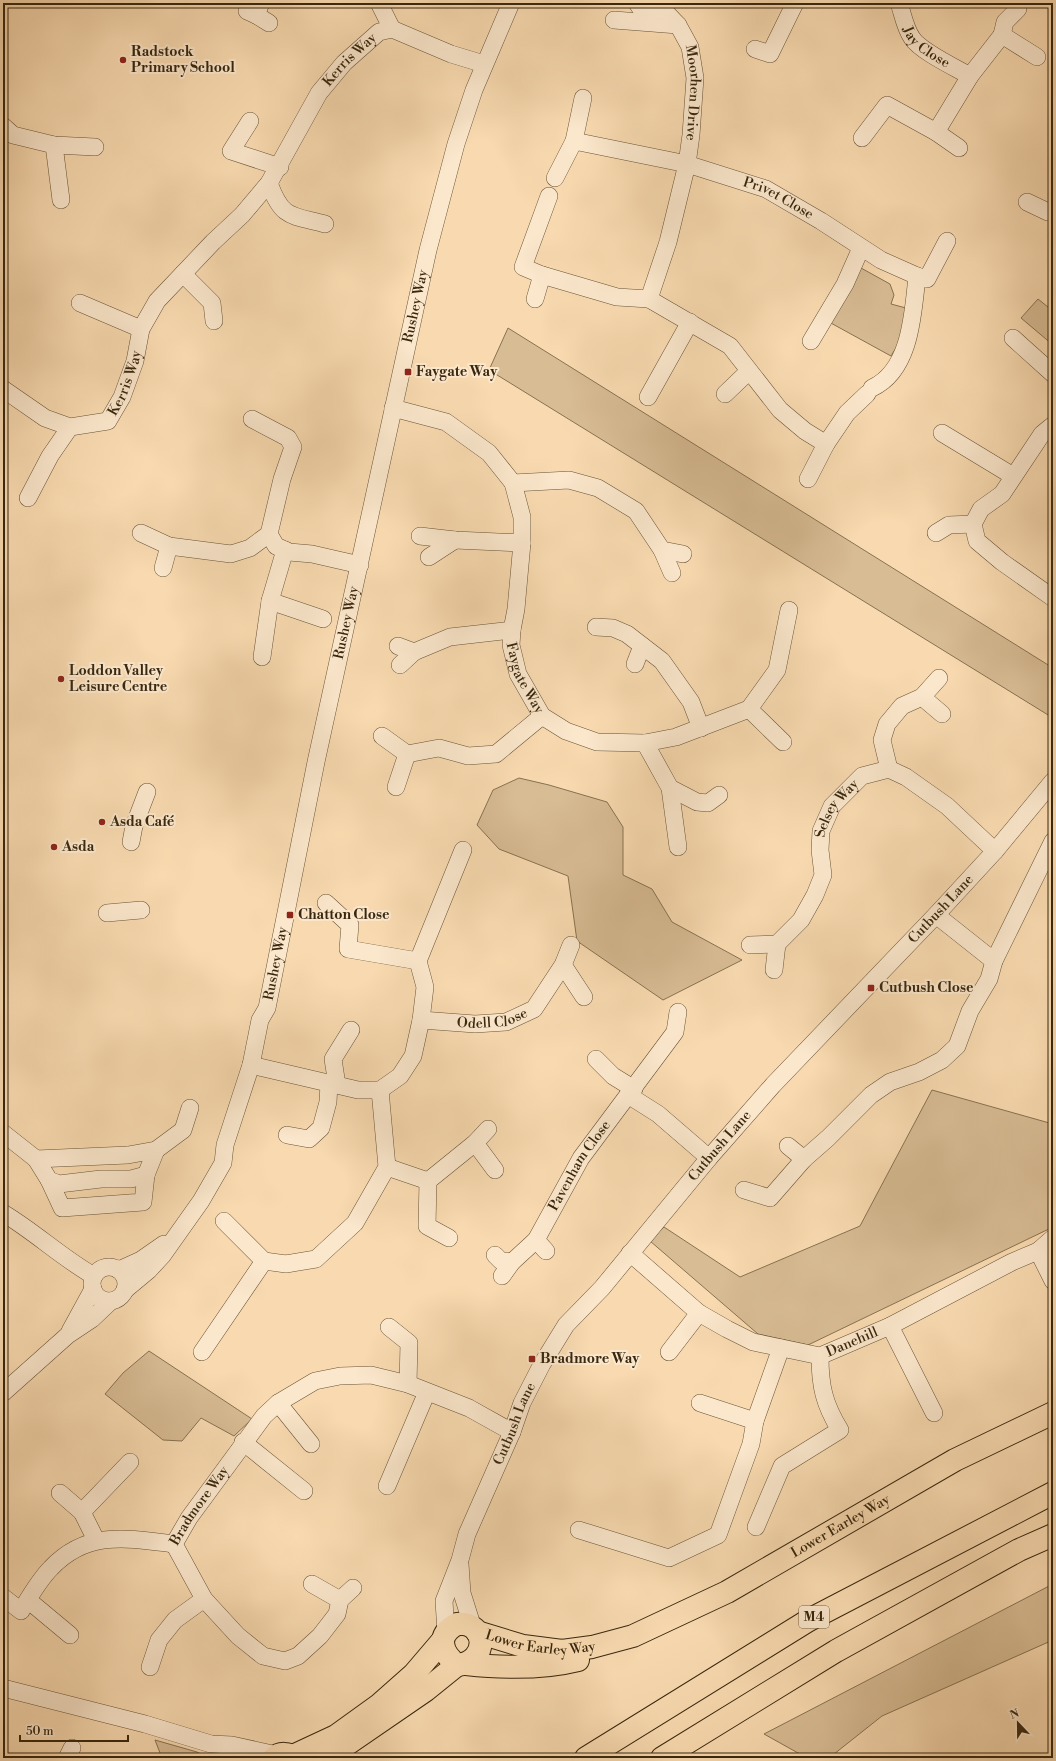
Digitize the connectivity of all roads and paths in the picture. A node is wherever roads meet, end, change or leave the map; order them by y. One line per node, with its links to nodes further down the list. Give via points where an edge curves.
1 (378, 3): 10 (street)
2 (511, 3): 14 (street, Rushey Way)
3 (637, 3): 6 (street, Moorhen Drive, via 645,11 653,10)
4 (795, 3): 12 (street)
5 (899, 3): 15 (street, Jay Close, via 913,40)
6 (658, 4): 9 (street, Moorhen Drive)
7 (1018, 9): 11 (street, via 1005,22)
8 (614, 20): 9 (street, Moorhen Drive)
9 (678, 25): 25 (street, Moorhen Drive, via 690,46 695,78)
10 (392, 29): 14 (street, Kerris Way, via 451,54); 26 (street, Kerris Way, via 379,32 344,63 319,93)
11 (1002, 35): 13 (street); 15 (street)
12 (762, 56)
13 (1037, 57)
14 (484, 64): 52 (street, Rushey Way, via 456,144 428,250)
15 (970, 76): 18 (street)
16 (583, 98): 21 (street)
17 (250, 121): 26 (street, via 228,154)
18 (936, 132): 20 (street, via 887,105); 24 (street)
19 (6, 136): 22 (street)
20 (862, 138)
21 (574, 141): 25 (street, Moorhen Drive); 27 (street)
22 (54, 145): 23 (street); 30 (street)
23 (95, 147)
24 (959, 148)
25 (687, 164): 35 (street, Privet Close, via 766,189); 40 (street, Moorhen Drive, via 668,242)
26 (280, 167): 28 (street, Kerris Way)
27 (555, 178)
28 (269, 183): 33 (street, via 276,201 286,214); 36 (street, Kerris Way, via 242,215)
29 (549, 196): 37 (street, via 523,267)
30 (61, 200)
31 (1027, 202): 32 (street, via 1048,212)
32 (1053, 210)
33 (325, 224)
34 (947, 241): 38 (street, via 927,279)
35 (861, 248): 38 (street, Privet Close); 46 (street, via 845,284)
36 (183, 274): 42 (street, via 212,303); 44 (street, Kerris Way, via 157,301)
37 (542, 275): 39 (street); 40 (street, via 617,297)
38 (917, 276): 57 (street, via 910,328 901,359 882,384 870,391 847,413)
39 (535, 298)
40 (650, 299): 43 (street)
41 (80, 303): 44 (street)
42 (214, 321)
43 (690, 322): 47 (street, via 730,346); 51 (street)
44 (142, 329): 55 (street, Kerris Way, via 135,361 122,397 108,421)
45 (1013, 338): 48 (street)
46 (811, 341)
47 (748, 372): 50 (street); 57 (street, via 780,410 805,431)
48 (1053, 374)
49 (3, 389): 55 (street, Kerris Way, via 45,418)
50 (725, 394)
51 (648, 397)
52 (393, 408): 60 (street, Faygate Way, via 446,422 489,453); 74 (street, Rushey Way)
53 (252, 419): 65 (street, via 288,438 294,447 282,479)
54 (1053, 425): 58 (street, via 1042,434)
55 (70, 427): 61 (street, via 50,456)
56 (942, 433): 58 (street)
57 (826, 444): 59 (street)
58 (1014, 476): 62 (street, via 1002,494 981,509)
59 (808, 479)
60 (514, 483): 68 (street, Faygate Way, via 522,517); 71 (street, via 569,480 598,488 636,511)
61 (28, 498)
62 (973, 524): 64 (street, via 949,525); 77 (street, via 977,541)
63 (141, 533): 69 (street)
64 (936, 533)
65 (268, 534): 69 (street, via 250,548 231,554); 70 (street, via 276,546)
66 (420, 536): 67 (street)
67 (455, 540): 68 (street); 73 (street)
68 (522, 543): 82 (street, Faygate Way)
69 (169, 546): 75 (street)
70 (285, 550): 74 (street); 78 (street)
71 (662, 550): 72 (street); 76 (street)
72 (683, 554)
73 (429, 557)
74 (360, 565): 124 (street, Rushey Way, via 316,762 277,967 268,1008 260,1020)
75 (163, 568)
76 (672, 573)
77 (1053, 598)
78 (270, 601): 80 (street); 84 (street)
79 (789, 610): 89 (street, via 777,670)
80 (323, 619)
81 (596, 627): 83 (street, via 613,628)
82 (512, 630): 86 (street, via 450,637 406,649); 91 (street, Faygate Way, via 511,645 518,674)
83 (642, 646): 85 (street); 92 (street, via 662,661 691,702)
84 (262, 657)
85 (635, 664)
86 (400, 665)
87 (939, 678): 88 (street)
88 (922, 697): 90 (street); 97 (street, via 902,706 887,724 882,740)
89 (749, 709): 92 (street, Faygate Way); 94 (street)
90 (942, 714)
91 (542, 716): 95 (street, Faygate Way, via 566,731 597,742); 96 (street, via 496,754 468,756 439,748)
92 (701, 728): 95 (street, Faygate Way, via 676,737)
93 (382, 736): 96 (street)
94 (783, 742)
95 (645, 743): 100 (street)
96 (407, 754): 99 (street)
97 (889, 769): 107 (street, via 906,777 947,806); 112 (street, Selsey Way, via 862,776 832,806 821,831 823,875 801,920)
98 (1053, 781): 107 (street, Cutbush Lane)
99 (396, 787)
100 (670, 788): 102 (street, via 697,802 708,803); 105 (street)
101 (147, 792): 104 (street, via 134,826)
102 (719, 795)
103 (1053, 841): 116 (street)
104 (131, 842)
105 (678, 847)
106 (463, 850): 115 (street)
107 (994, 851): 111 (street, Cutbush Lane)
108 (326, 903): 115 (street, via 350,925 348,949)
109 (141, 910): 110 (street)
110 (107, 913)
111 (936, 915): 116 (street); 135 (street, Cutbush Lane, via 773,1085)
112 (778, 944): 114 (street); 118 (street)
113 (571, 945): 117 (street, Odell Close)
114 (750, 945)
115 (418, 961): 121 (street, via 425,987)
116 (994, 961): 137 (street, via 989,979 970,1011 957,1046 942,1060 919,1072 890,1082 871,1095)
117 (563, 966): 119 (street); 121 (street, Odell Close, via 534,1009 506,1022 475,1024)
118 (774, 970)
119 (584, 997)
120 (678, 1012): 127 (street, Pavenham Close, via 680,1033)
121 (421, 1020): 126 (street, via 413,1056 400,1076)
122 (352, 1030): 125 (street, via 333,1059)
123 (596, 1059): 127 (street)
124 (251, 1065): 125 (street); 146 (street, Rushey Way, via 225,1145 223,1163 201,1201)
125 (333, 1085): 126 (street, via 358,1090); 131 (street, via 321,1128 309,1140)
126 (380, 1090): 138 (street)
127 (631, 1092): 135 (street); 153 (street, Pavenham Close, via 581,1158 541,1245)
128 (190, 1108): 134 (street, via 183,1130)
129 (488, 1129): 132 (street)
130 (3, 1133): 136 (street)
131 (287, 1135)
132 (475, 1143): 139 (street); 142 (street)
133 (788, 1146): 137 (street)
134 (156, 1150): 136 (street, via 128,1155); 140 (street)
135 (709, 1158): 150 (street, Cutbush Lane)
136 (36, 1159): 141 (street)
137 (804, 1159): 143 (street, via 770,1198)
138 (387, 1167): 142 (street); 152 (street, via 355,1223 316,1259 286,1264)
139 (496, 1170)
140 (146, 1175): 141 (street, via 131,1179 101,1179 59,1184); 141 (street, via 143,1202 62,1208)
141 (49, 1180)
142 (428, 1181): 147 (street, via 428,1226)
143 (744, 1190)
144 (3, 1213): 157 (street, via 22,1224 78,1267)
145 (224, 1221): 152 (street)
146 (176, 1235): 154 (street, Rushey Way, via 141,1260); 158 (street, Rushey Way, via 162,1256)
147 (449, 1238)
148 (1053, 1238): 149 (street, Danehill)
149 (1038, 1251): 156 (street); 161 (street, Danehill)
150 (630, 1254): 160 (street, Danehill); 176 (street, Cutbush Lane, via 566,1325 538,1371 522,1403)
151 (495, 1255): 153 (street, via 501,1261)
152 (264, 1260): 165 (street)
153 (512, 1262): 155 (street, Pavenham Close)
154 (119, 1270): 157 (street, via 102,1268); 158 (street, via 125,1279)
155 (502, 1276)
156 (1053, 1281)
157 (94, 1283): 159 (street, via 100,1298); 163 (street)
158 (125, 1290): 159 (street, via 120,1297)
159 (111, 1301): 163 (street, via 92,1319)
160 (699, 1313): 164 (street, Danehill, via 753,1342); 166 (street)
161 (890, 1326): 167 (street, Danehill); 174 (street)
162 (389, 1327): 168 (street, via 409,1343)
163 (68, 1335): 170 (street)
164 (781, 1348): 167 (street, Danehill); 175 (street)
165 (202, 1352)
166 (669, 1352)
167 (820, 1356): 185 (street, via 820,1384 828,1412 840,1430 782,1466)
168 (408, 1384): 169 (street, Bradmore Way); 171 (street, Bradmore Way, via 371,1376 340,1376 315,1381)
169 (426, 1392): 176 (street, Bradmore Way, via 469,1408); 180 (street)
170 (3, 1393)
171 (278, 1403): 177 (street, Bradmore Way); 178 (street)
172 (700, 1403): 175 (street)
173 (1053, 1413): 200 (main road, Lower Earley Way, via 955,1460 726,1592)
174 (934, 1414)
175 (755, 1422): 186 (street, via 751,1444 718,1535 669,1558)
176 (512, 1432): 190 (street, Cutbush Lane, via 467,1534)
177 (243, 1442): 181 (street); 189 (street, Bradmore Way, via 189,1518)
178 (312, 1444)
179 (130, 1462): 184 (street)
180 (387, 1486)
181 (304, 1491)
182 (60, 1493): 184 (street)
183 (1053, 1493): 208 (main road, M4, via 808,1620)
184 (82, 1512): 188 (street)
185 (756, 1527)
186 (579, 1530)
187 (1053, 1534): 209 (main road, via 1019,1550 836,1651)
188 (96, 1540): 189 (street, Bradmore Way, via 135,1539); 195 (street, Bradmore Way, via 73,1549 50,1568)
189 (174, 1544): 194 (street)
190 (460, 1560): 197 (street, Cutbush Lane, via 462,1593); 199 (street, Cutbush Lane, via 444,1601)
191 (312, 1584): 196 (street)
192 (353, 1588): 196 (street)
193 (3, 1597): 195 (street, via 21,1610)
194 (204, 1599): 196 (street, via 238,1636 263,1656 285,1661 298,1656 320,1636 337,1614); 202 (street, via 175,1620 159,1640)
195 (28, 1600): 198 (street)
196 (340, 1600)
197 (475, 1630): 199 (main road, via 466,1624 457,1624); 200 (main road, Lower Earley Way, via 523,1646 562,1651 592,1647); 201 (main road, via 481,1640 479,1652 474,1659)
198 (70, 1636)
199 (445, 1636): 201 (main road, via 447,1657); 205 (main road, via 414,1674 379,1705 336,1736)
200 (626, 1638): 201 (main road, Lower Earley Way, via 595,1655 565,1663 496,1667)
201 (461, 1665): 207 (main road)
202 (150, 1667)
203 (3, 1688): 204 (street, via 145,1724)
204 (211, 1744): 205 (street, via 232,1745); 206 (street)
205 (285, 1757)
206 (234, 1758)
207 (327, 1758)
208 (586, 1758)
209 (662, 1758)

